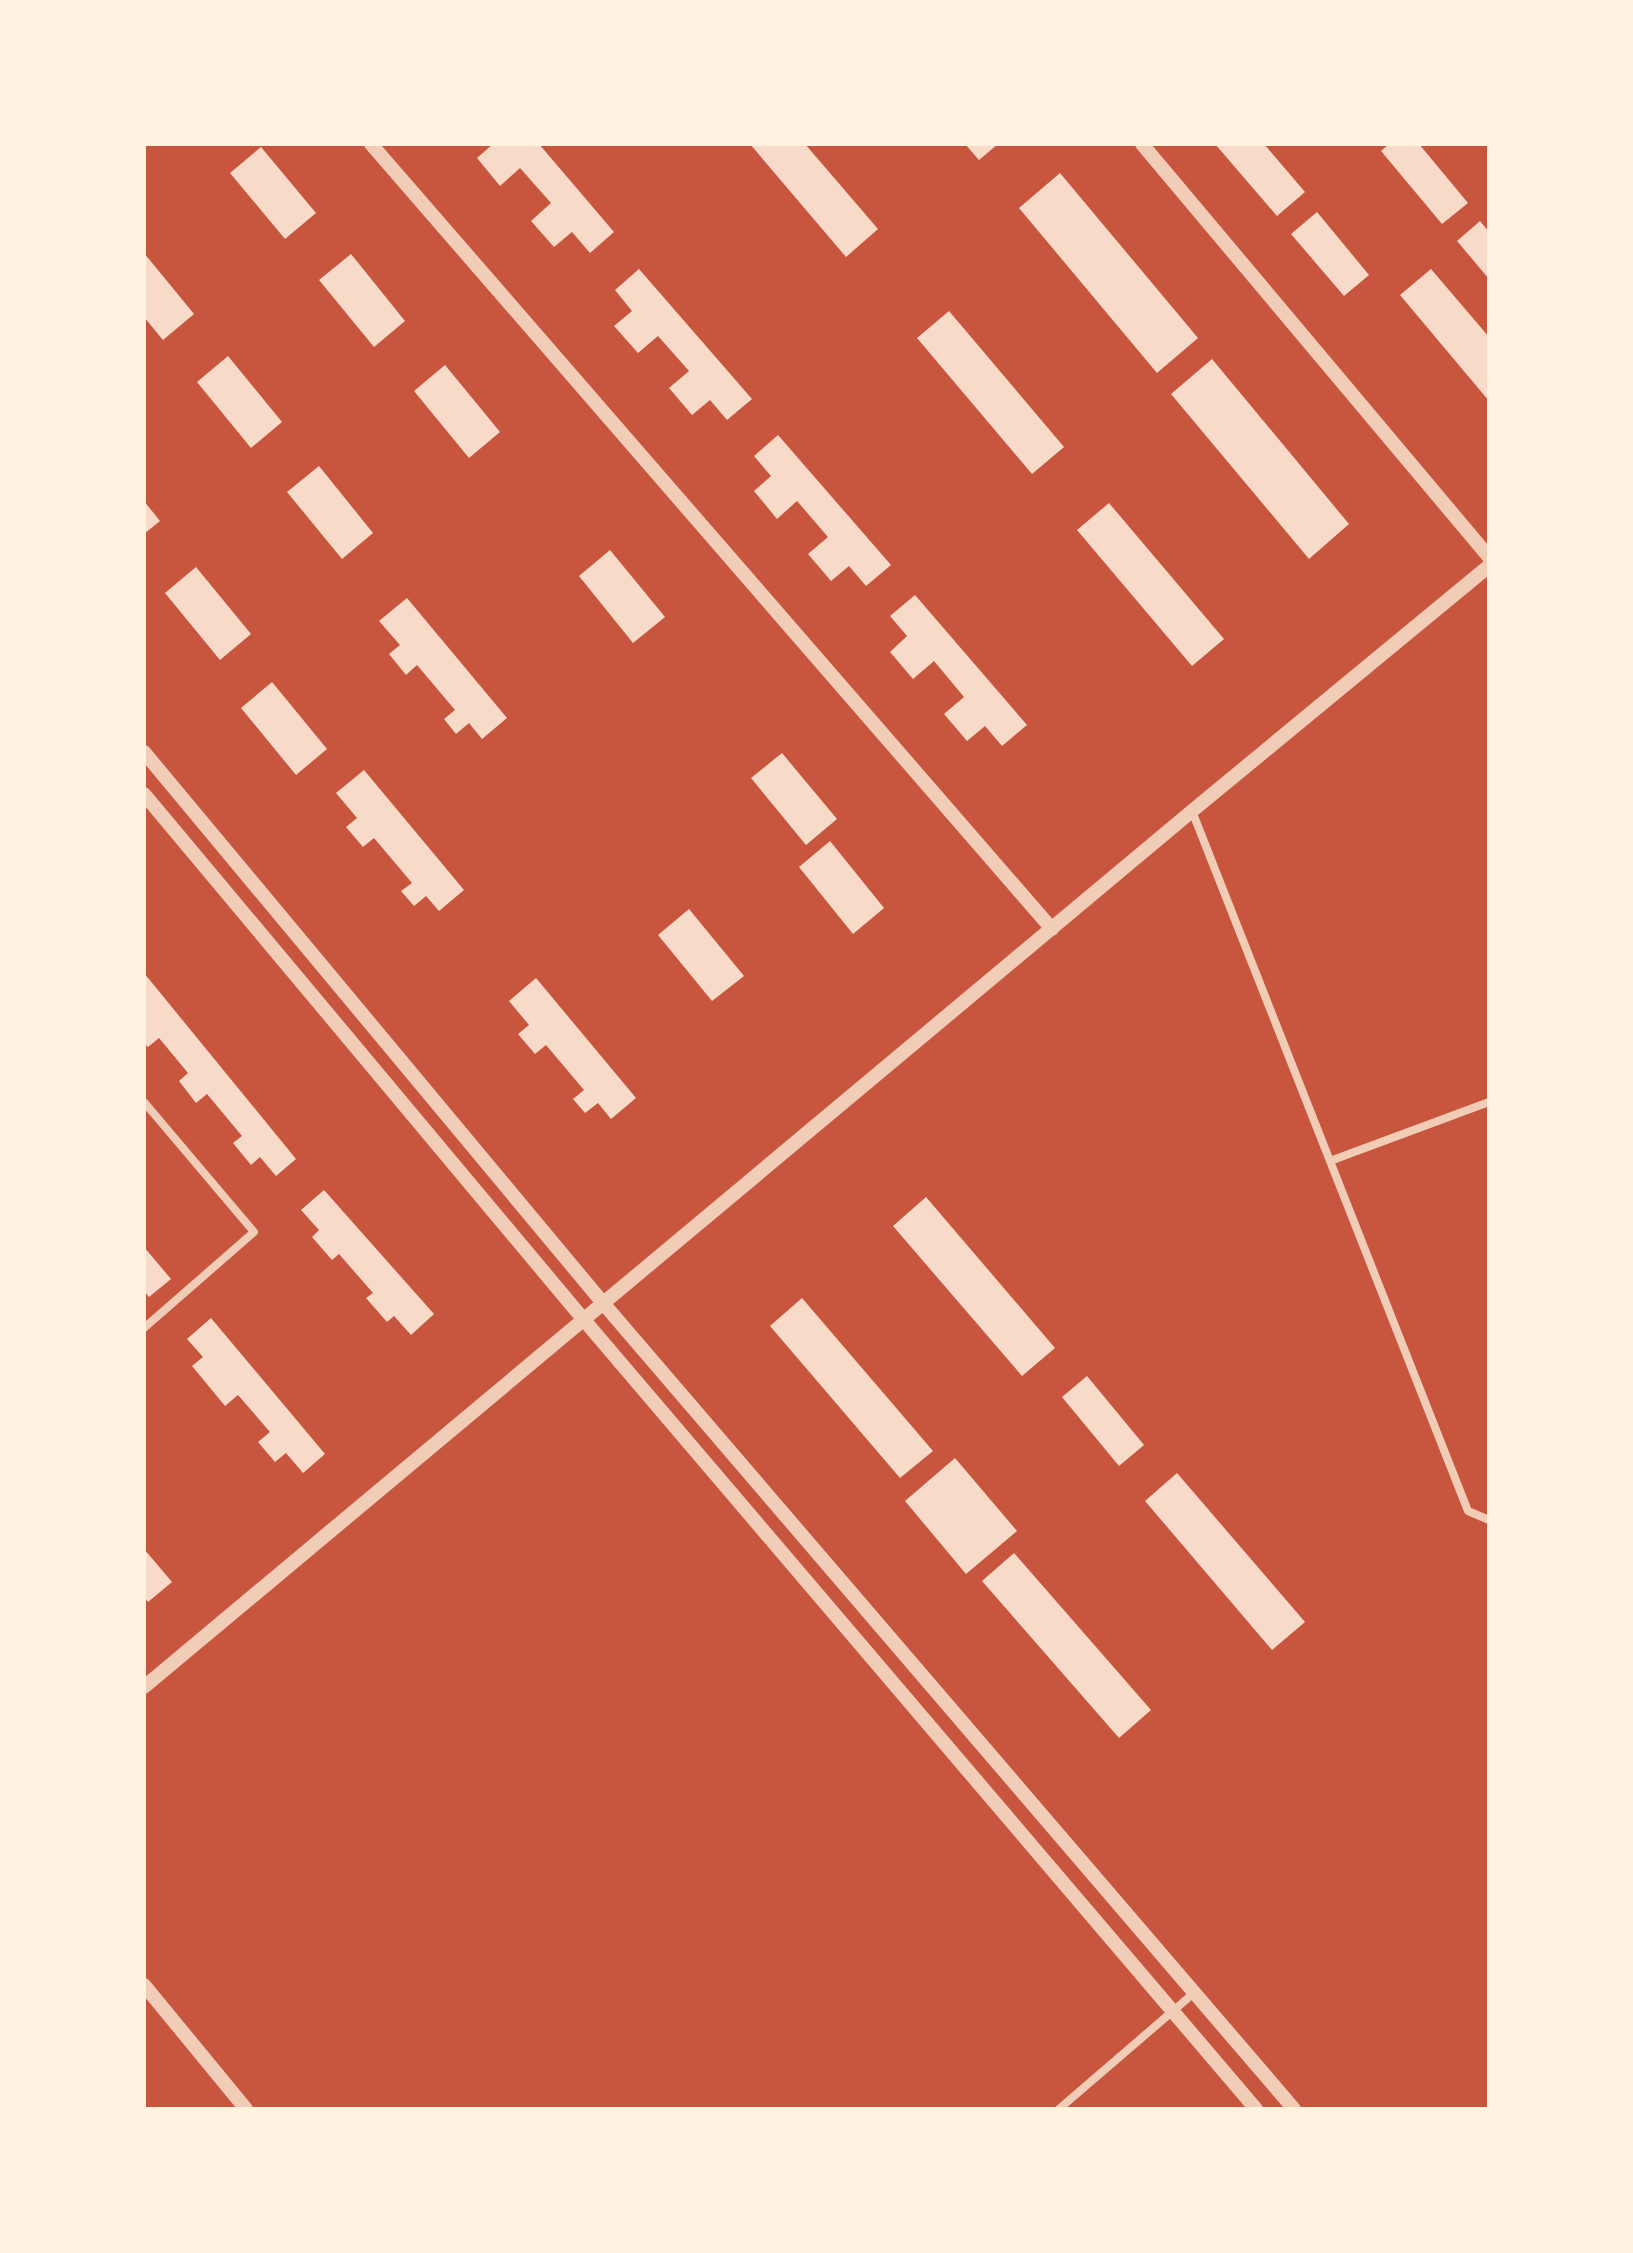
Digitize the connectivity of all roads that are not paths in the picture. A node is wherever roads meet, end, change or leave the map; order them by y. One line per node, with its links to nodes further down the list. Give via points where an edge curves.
1 (371, 144): 8 (street)
2 (1142, 144): 3 (street)
3 (1489, 557)
4 (1489, 566): 7 (street)
5 (144, 752): 12 (street)
6 (144, 794): 13 (street)
7 (1192, 811): 8 (street); 11 (street)
8 (1052, 929): 12 (street)
9 (144, 1102): 14 (street, via 254,1232)
10 (1489, 1102): 11 (street)
11 (1330, 1161): 15 (street, via 1468,1511)
12 (603, 1303): 13 (street); 18 (street)
13 (584, 1320): 16 (street); 19 (street)
14 (144, 1328)
15 (1489, 1520)
16 (145, 1685)
17 (144, 1985): 20 (street)
18 (1195, 1992): 19 (street); 23 (street)
19 (1173, 2011): 21 (street); 22 (street)
20 (246, 2109)
21 (1059, 2109)
22 (1256, 2109)
23 (1294, 2109)

